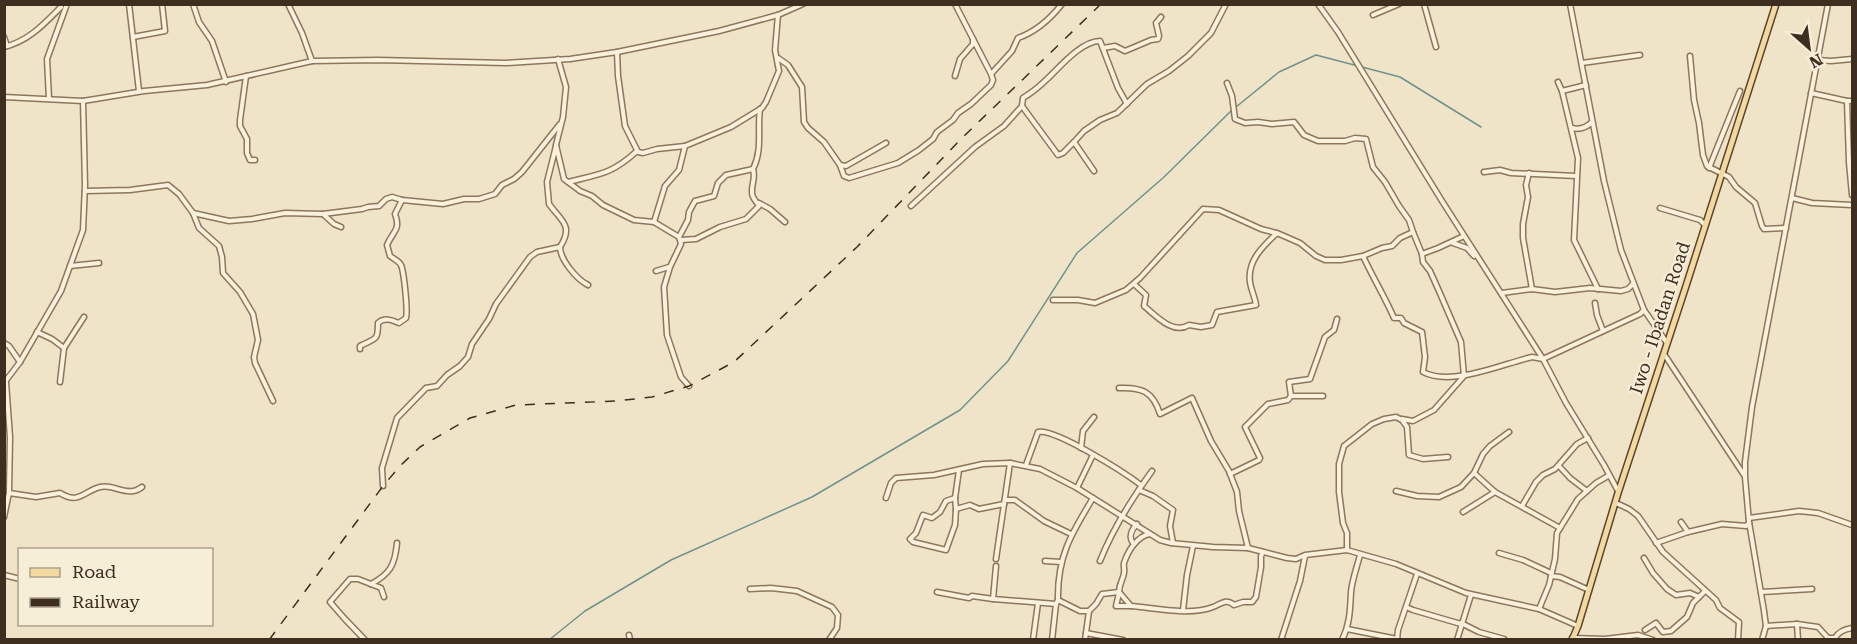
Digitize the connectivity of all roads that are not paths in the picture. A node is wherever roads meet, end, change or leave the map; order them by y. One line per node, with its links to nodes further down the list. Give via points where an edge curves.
1 (68, 4): 16 (street)
2 (129, 4): 21 (street)
3 (162, 4): 21 (street, via 165,31)
4 (193, 4): 38 (street)
5 (288, 4): 33 (street)
6 (803, 4): 17 (street)
7 (955, 4): 22 (street)
8 (1062, 4): 35 (street, via 1027,35 1018,38)
9 (1226, 4): 50 (street, via 1211,33 1169,71 1146,84)
10 (1318, 4): 88 (street)
11 (1399, 4): 18 (street)
12 (1424, 4): 24 (street)
13 (1570, 4): 34 (street)
14 (1776, 4): 68 (main road, Iwo - Ibadan Road)
15 (1828, 4): 32 (street)
16 (62, 8): 23 (street, via 27,38); 47 (street, via 47,59)
17 (778, 15): 26 (street); 29 (street)
18 (1373, 15)
19 (1161, 17): 25 (street, via 1156,23 1158,39 1125,51)
20 (4, 37): 23 (street)
21 (133, 37): 42 (street)
22 (974, 39): 35 (street); 37 (street, via 960,59)
23 (6, 47)
24 (1436, 47)
25 (1103, 48): 50 (street); 51 (street, via 1097,40 1074,53 1023,98)
26 (617, 52): 30 (street); 60 (street, via 625,126)
27 (1640, 55): 34 (street)
28 (1690, 57): 63 (street, via 1703,156)
29 (778, 58): 52 (street, via 779,71); 62 (street, via 788,65 802,87 804,122)
30 (558, 59): 33 (street, via 506,63); 54 (street, via 566,87)
31 (1852, 59): 32 (street)
32 (1818, 60): 45 (street)
33 (312, 61): 36 (street)
34 (1582, 63): 41 (street)
35 (991, 74): 62 (street, via 991,85 920,150 898,163 854,177 844,176)
36 (246, 76): 38 (street); 61 (street, via 240,126 250,160)
37 (955, 76)
38 (226, 82): 42 (street)
39 (1558, 82): 43 (street)
40 (1227, 83): 86 (street, via 1235,119 1245,123 1293,122 1304,135 1318,141 1366,139 1373,167)
41 (1586, 85): 43 (street); 53 (street)
42 (139, 91): 48 (street)
43 (1562, 91): 55 (street)
44 (1740, 91): 63 (street)
45 (1811, 93): 49 (street); 73 (street)
46 (4, 97): 47 (street)
47 (49, 99): 48 (street)
48 (83, 101): 71 (street)
49 (1850, 101): 72 (street)
50 (1127, 104): 57 (street, via 1084,131)
51 (1022, 106): 57 (street, via 1058,155); 77 (street)
52 (760, 109): 59 (street, via 731,127); 64 (street, via 760,147)
53 (1593, 121): 55 (street, via 1584,128); 100 (street, via 1615,230)
54 (560, 124): 58 (street); 74 (street, via 522,172 495,194 443,204)
55 (1572, 128): 69 (street, via 1578,158)
56 (886, 142): 62 (street, via 846,166)
57 (1074, 142): 65 (street)
58 (556, 145): 70 (street, via 562,176); 91 (street, via 547,182 549,204 565,225 566,237)
59 (685, 146): 60 (street); 81 (street, via 679,170 665,186)
60 (637, 151): 70 (street, via 614,169)
61 (255, 160)
62 (840, 165)
63 (1709, 168): 68 (street)
64 (753, 169): 75 (street, via 752,195); 89 (street, via 726,175 714,196 695,201)
65 (1094, 171)
66 (1484, 172): 67 (street)
67 (1529, 173): 69 (street); 102 (street, via 1523,238)
68 (1721, 174): 83 (main road, Iwo - Ibadan Road); 85 (street, via 1755,203 1764,229)
69 (1576, 176): 103 (street, via 1574,240)
70 (568, 182): 81 (street, via 633,220)
71 (85, 191): 79 (street, via 168,185); 96 (street, via 83,230)
72 (1852, 195)
73 (1792, 198): 76 (street); 85 (street)
74 (402, 200): 80 (street, via 393,197 379,206); 115 (street, via 395,214 397,228 387,245 390,256 402,267 406,318 399,323 379,321 379,333)
75 (758, 203): 82 (street); 89 (street, via 746,219 696,239)
76 (1852, 205)
77 (911, 206)
78 (1660, 208): 83 (street)
79 (193, 213): 80 (street, via 229,220 285,213); 126 (street, via 199,228 219,246 223,273 253,314 258,339 255,363)
80 (323, 214): 84 (street)
81 (654, 222): 89 (street)
82 (785, 222)
83 (1706, 225): 113 (main road, Iwo - Ibadan Road)
84 (341, 226)
85 (1786, 228): 142 (street, via 1752,407)
86 (1413, 232): 92 (street); 93 (street, via 1392,246)
87 (1277, 233): 93 (street, via 1325,260); 99 (street, via 1219,210 1203,209); 99 (street, via 1260,248 1252,264 1249,277 1256,305 1217,312 1212,325 1175,328 1144,306 1146,296)
88 (1464, 236): 90 (street); 94 (street)
89 (680, 239): 97 (street)
90 (1452, 242): 92 (street); 94 (street)
91 (560, 247): 101 (street, via 563,260); 143 (street, via 530,257 496,304 468,357 437,386 426,388 397,418 382,468)
92 (1422, 254): 119 (street, via 1461,342)
93 (1363, 256): 119 (street, via 1394,318 1401,318 1422,332 1423,372)
94 (1480, 260): 104 (street)
95 (99, 263): 96 (street)
96 (70, 266): 111 (street, via 61,291)
97 (670, 267): 98 (street); 122 (street, via 664,287 667,335 681,377)
98 (656, 272)
99 (1134, 284): 105 (street, via 1095,303)
100 (1633, 284): 103 (street, via 1621,291); 107 (street)
101 (588, 285)
102 (1532, 289): 103 (street); 104 (street)
103 (1598, 289)
104 (1502, 293): 117 (street)
105 (1053, 300)
106 (1595, 303): 110 (street)
107 (1644, 310): 110 (street); 113 (street)
108 (84, 317): 114 (street)
109 (1337, 319): 124 (street, via 1334,330 1325,337 1310,379 1289,382)
110 (1604, 331): 117 (street)
111 (37, 332): 114 (street); 118 (street)
112 (4, 343): 118 (street)
113 (1667, 343): 116 (main road, Iwo - Ibadan Road)
114 (64, 348): 121 (street)
115 (360, 350)
116 (1664, 353): 142 (street); 150 (main road, Iwo - Ibadan Road)
117 (1543, 359): 119 (street, via 1532,357); 130 (street)
118 (20, 362): 120 (street)
119 (1464, 376): 128 (street, via 1434,410 1413,421)
120 (5, 382): 151 (street, via 10,437)
121 (60, 382)
122 (689, 386)
123 (1119, 388): 139 (street, via 1136,387 1156,402 1160,414 1192,398)
124 (1291, 396): 125 (street); 139 (street, via 1268,404 1245,428 1260,458)
125 (1323, 396)
126 (273, 401)
127 (1094, 417): 131 (street, via 1083,431)
128 (1400, 419): 133 (street, via 1407,427 1409,455 1423,459); 176 (street, via 1372,424 1342,449 1339,492)
129 (1509, 432): 140 (street, via 1483,454)
130 (1588, 438): 136 (street, via 1577,444); 141 (street)
131 (1081, 448): 132 (street); 135 (street, via 1038,431)
132 (1093, 455): 145 (street); 146 (street, via 1120,470)
133 (1448, 457)
134 (1010, 463): 135 (street); 137 (street); 155 (street)
135 (1026, 465): 145 (street)
136 (1559, 466): 148 (street); 157 (street, via 1536,482)
137 (959, 470): 152 (street, via 896,478); 153 (street)
138 (1152, 471): 146 (street)
139 (1230, 474): 175 (street, via 1238,492)
140 (1474, 474): 147 (street, via 1461,487 1439,497); 149 (street)
141 (1608, 476): 148 (street); 150 (street)
142 (1745, 477): 162 (street)
143 (382, 486)
144 (142, 488): 151 (street, via 133,491 103,486 74,498 60,493 36,497)
145 (1077, 488): 154 (street)
146 (1140, 488): 160 (street); 172 (street, via 1173,510)
147 (1396, 491)
148 (1587, 491): 166 (street)
149 (1495, 492): 157 (street); 159 (street)
150 (1618, 493): 156 (main road, Iwo - Ibadan Road)
151 (9, 494): 161 (street)
152 (886, 498)
153 (955, 498): 158 (street); 158 (street, via 946,501 932,518 922,515 910,539 946,550)
154 (1093, 498): 160 (street); 168 (street)
155 (1005, 502): 158 (street, via 979,510 970,505); 168 (street, via 1015,500); 182 (street)
156 (1616, 503): 173 (street, via 1638,516); 192 (main road, Iwo - Ibadan Road)
157 (1522, 506): 166 (street)
158 (956, 509)
159 (1463, 512)
160 (1122, 516): 164 (street); 184 (street)
161 (4, 517)
162 (1749, 520): 165 (street, via 1799,511); 167 (street, via 1746,525 1722,524); 196 (street)
163 (1681, 522): 167 (street)
164 (1137, 524): 169 (street); 171 (street, via 1131,531)
165 (1852, 525)
166 (1560, 528): 188 (street)
167 (1688, 532): 173 (street)
168 (1071, 534): 185 (street)
169 (1151, 534): 171 (street); 172 (street)
170 (397, 543): 189 (street, via 390,570)
171 (1135, 543): 195 (street, via 1124,564)
172 (1173, 543): 174 (street)
173 (1656, 543): 193 (street)
174 (1193, 546): 175 (street); 206 (street)
175 (1248, 548): 177 (street)
176 (1347, 550): 179 (street); 180 (street)
177 (1263, 552): 179 (street, via 1296,559); 206 (street, via 1254,600 1234,605 1225,601 1209,609)
178 (1499, 553): 188 (street)
179 (1305, 555): 222 (street)
180 (1360, 555): 187 (street); 213 (street)
181 (1644, 558): 199 (street, via 1667,590)
182 (996, 559)
183 (1045, 561): 185 (street)
184 (1100, 561)
185 (1061, 562): 201 (street)
186 (996, 566): 200 (street)
187 (1418, 574): 197 (street); 204 (street)
188 (1551, 574): 192 (street); 205 (street)
189 (370, 584): 198 (street, via 381,588); 217 (street, via 350,579 330,602)
190 (750, 589): 216 (street, via 797,591 832,607 838,615)
191 (1812, 589): 196 (street)
192 (1589, 590): 210 (main road, Iwo - Ibadan Road)
193 (1705, 591): 199 (street); 229 (street, via 1739,622)
194 (938, 592): 200 (street)
195 (1119, 592): 203 (street); 203 (street, via 1116,606); 207 (street, via 1102,594)
196 (1761, 592): 211 (street)
197 (1471, 594): 205 (street); 208 (street)
198 (384, 597)
199 (1698, 597): 214 (street, via 1687,617 1671,631 1663,632 1656,623)
200 (993, 599): 202 (street)
201 (1057, 602): 202 (street); 207 (street); 219 (street)
202 (1038, 603): 218 (street)
203 (1131, 606): 206 (street)
204 (1406, 607): 208 (street); 224 (street)
205 (1539, 609): 210 (street)
206 (1183, 610)
207 (1089, 611): 215 (street)
208 (1461, 624): 225 (street); 226 (street)
209 (1797, 624): 211 (street); 212 (street, via 1818,627 1828,639); 231 (street)
210 (1578, 626): 227 (main road, Iwo - Ibadan Road)
211 (1766, 626): 230 (street)
212 (1852, 627)
213 (1347, 629): 223 (street); 224 (street)
214 (1645, 630)
215 (1086, 633): 220 (street); 221 (street)
216 (831, 638)
217 (365, 639)
218 (1033, 639)
219 (1052, 639)
220 (1085, 639)
221 (1123, 639)
222 (1281, 639)
223 (1342, 639)
224 (1397, 639)
225 (1456, 639)
226 (1504, 639)
227 (1572, 639): 228 (street, via 1638,635)
228 (1653, 639)
229 (1737, 639)
230 (1762, 639)
231 (1798, 639)

